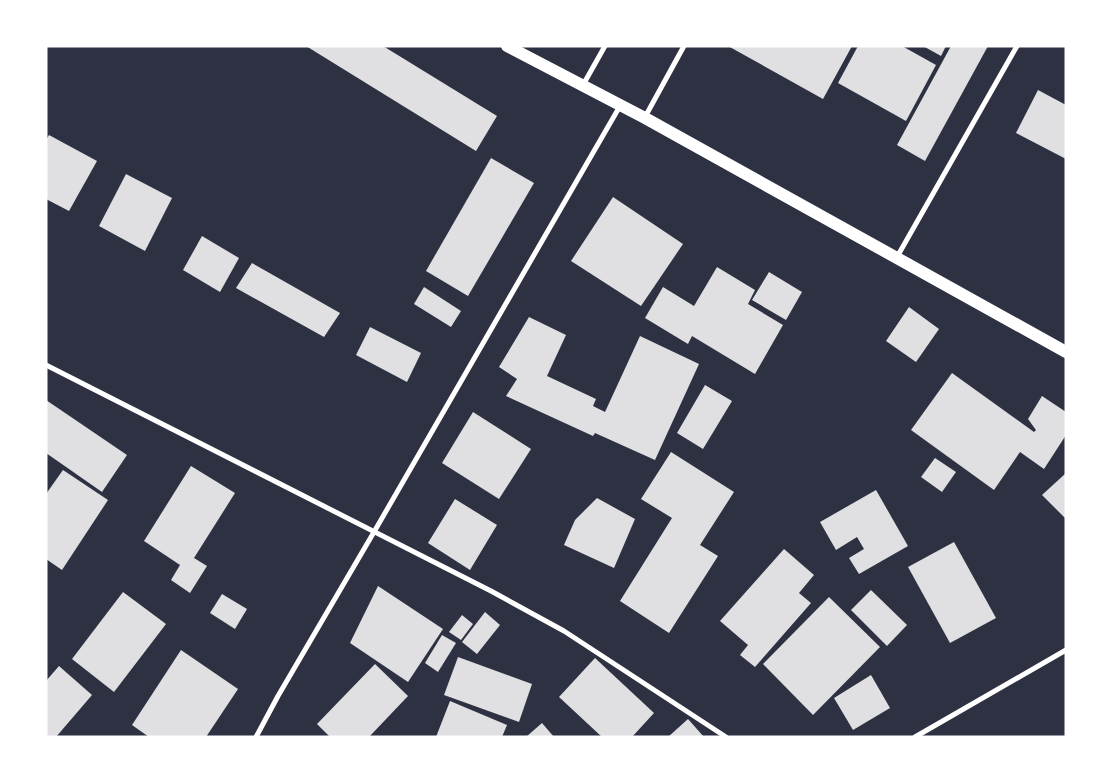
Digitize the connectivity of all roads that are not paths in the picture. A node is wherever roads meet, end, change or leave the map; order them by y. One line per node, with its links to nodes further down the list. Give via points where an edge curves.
1 (507, 46): 5 (main road)
2 (605, 46): 5 (street)
3 (684, 46): 7 (street)
4 (1017, 46): 8 (street)
5 (583, 85): 6 (main road)
6 (620, 106): 7 (main road); 11 (street)
7 (645, 118): 8 (main road)
8 (896, 258): 9 (main road)
9 (1066, 352)
10 (46, 365): 11 (street)
11 (374, 532): 13 (street); 14 (street, via 564,631)
12 (1066, 650): 15 (street)
13 (256, 737)
14 (726, 737)
15 (915, 737)

